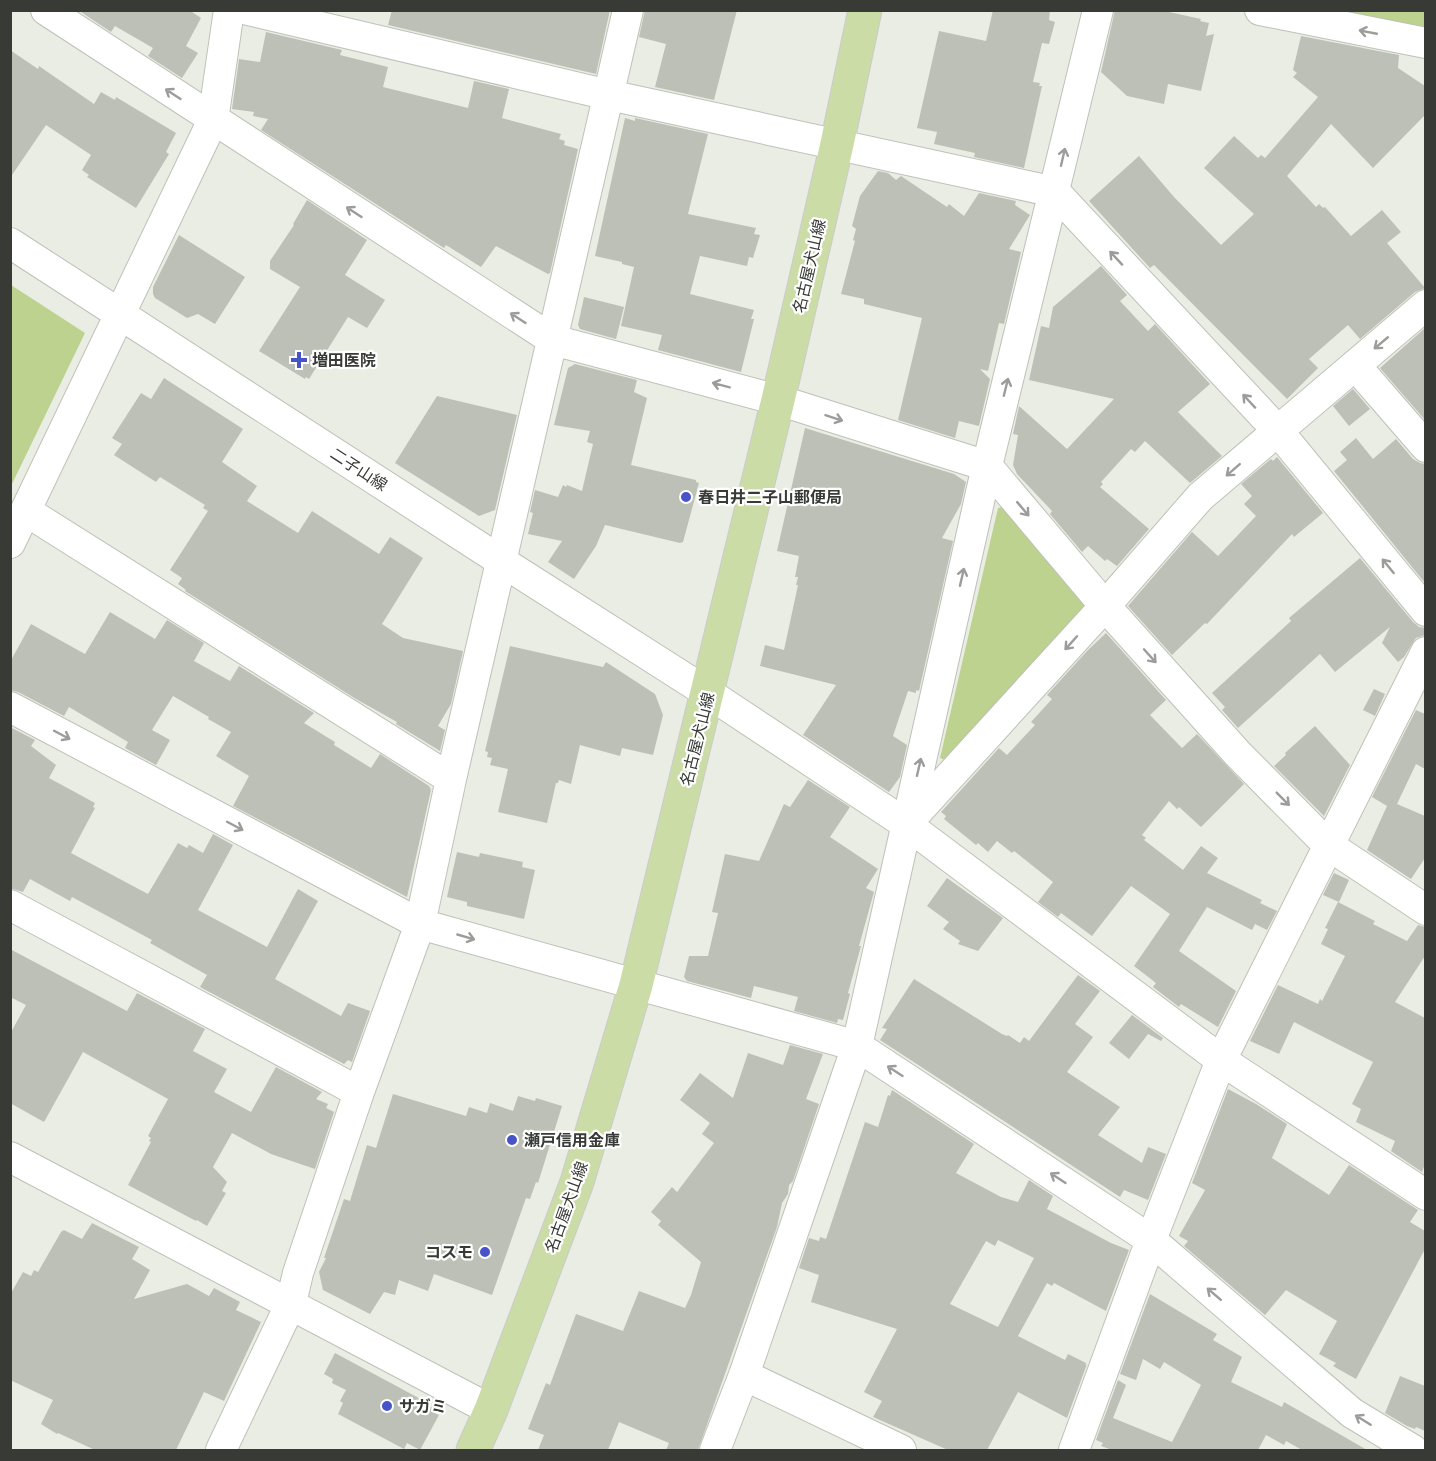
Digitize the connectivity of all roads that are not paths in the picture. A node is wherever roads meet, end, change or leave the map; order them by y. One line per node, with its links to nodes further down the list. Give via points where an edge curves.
1 (46, 10): 10 (street, one-way to 1)
2 (230, 10): 10 (street)
3 (248, 10): 9 (street)
4 (628, 10): 9 (street)
5 (865, 10): 11 (main road, 名古屋犬山線)
6 (1098, 10): 12 (street, one-way to 6)
7 (1260, 10): 8 (street, one-way to 7)
8 (1425, 43)
9 (609, 95): 11 (street); 16 (street)
10 (213, 120): 15 (street); 16 (street, one-way to 10)
11 (837, 144): 12 (street); 18 (main road, 名古屋犬山線)
12 (1055, 192): 19 (street, one-way to 12); 21 (street, one-way to 12)
13 (10, 243): 15 (street, 二子山線)
14 (1425, 305): 17 (street, one-way to 17)
15 (120, 314): 22 (street); 24 (street, 二子山線)
16 (553, 340): 18 (street, one-way to 16); 24 (street)
17 (1355, 365): 19 (street); 20 (street)
18 (778, 400): 21 (street, one-way to 21); 28 (main road, 名古屋犬山線)
19 (1278, 431): 25 (street, one-way to 25, via 1200,497); 26 (street, one-way to 19)
20 (1425, 447)
21 (987, 466): 25 (street, one-way to 25); 31 (street, one-way to 21)
22 (26, 511): 23 (street); 30 (street)
23 (10, 543)
24 (501, 561): 28 (street, 二子山線); 30 (street)
25 (1105, 606): 31 (street, one-way to 31); 32 (street, one-way to 32, via 1237,753)
26 (1425, 611)
27 (1425, 652): 32 (street)
28 (708, 693): 31 (street, 二子山線); 36 (main road, 名古屋犬山線)
29 (10, 707): 35 (street, one-way to 35)
30 (451, 779): 35 (street)
31 (906, 824): 37 (street); 38 (street, 二子山線)
32 (1328, 845): 34 (street); 38 (street)
33 (10, 906): 39 (street)
34 (1425, 910)
35 (420, 924): 36 (street, one-way to 36); 39 (street)
36 (636, 986): 37 (street); 45 (main road, 名古屋犬山線, via 577,1182)
37 (857, 1046): 42 (street, one-way to 37); 44 (street)
38 (1221, 1059): 41 (street, 二子山線); 42 (street)
39 (359, 1092): 43 (street)
40 (10, 1156): 43 (street)
41 (1425, 1195)
42 (1151, 1240): 50 (street); 51 (street, one-way to 42, via 1352,1413)
43 (291, 1303): 45 (street); 46 (street)
44 (744, 1376): 48 (street); 49 (street)
45 (491, 1410): 47 (main road, 名古屋犬山線)
46 (221, 1450)
47 (473, 1450)
48 (716, 1450)
49 (901, 1450)
50 (1074, 1450)
51 (1413, 1450)

